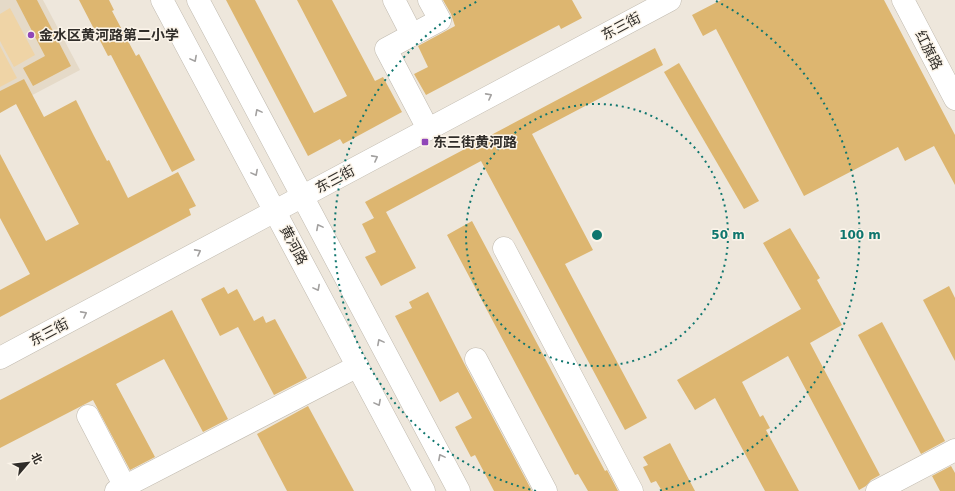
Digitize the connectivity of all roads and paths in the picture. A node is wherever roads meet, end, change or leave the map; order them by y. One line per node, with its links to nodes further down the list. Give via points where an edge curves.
1 (162, 0): 11 (main road, 黄河路, one-way to 11)
2 (198, 0): 10 (main road, one-way to 2)
3 (394, 0): 7 (main road)
4 (429, 0): 7 (main road, via 440,20)
5 (670, 0): 9 (main road, 东三街, one-way to 5)
6 (903, 0): 8 (main road, 红旗路)
7 (412, 35): 9 (main road, via 386,49)
8 (955, 99)
9 (428, 129): 10 (main road, 东三街, one-way to 9)
10 (302, 196): 11 (main road, 东三街); 20 (main road, one-way to 10)
11 (276, 211): 13 (main road, 东三街, one-way to 11); 15 (main road, 黄河路, one-way to 15)
12 (504, 248): 22 (main road)
13 (0, 358)
14 (476, 359): 21 (main road)
15 (358, 366): 18 (main road); 19 (main road, 黄河路, one-way to 19)
16 (88, 416): 18 (main road)
17 (955, 450): 23 (main road)
18 (121, 489)
19 (424, 491)
20 (459, 491)
21 (546, 491)
22 (632, 491)
23 (877, 491)

